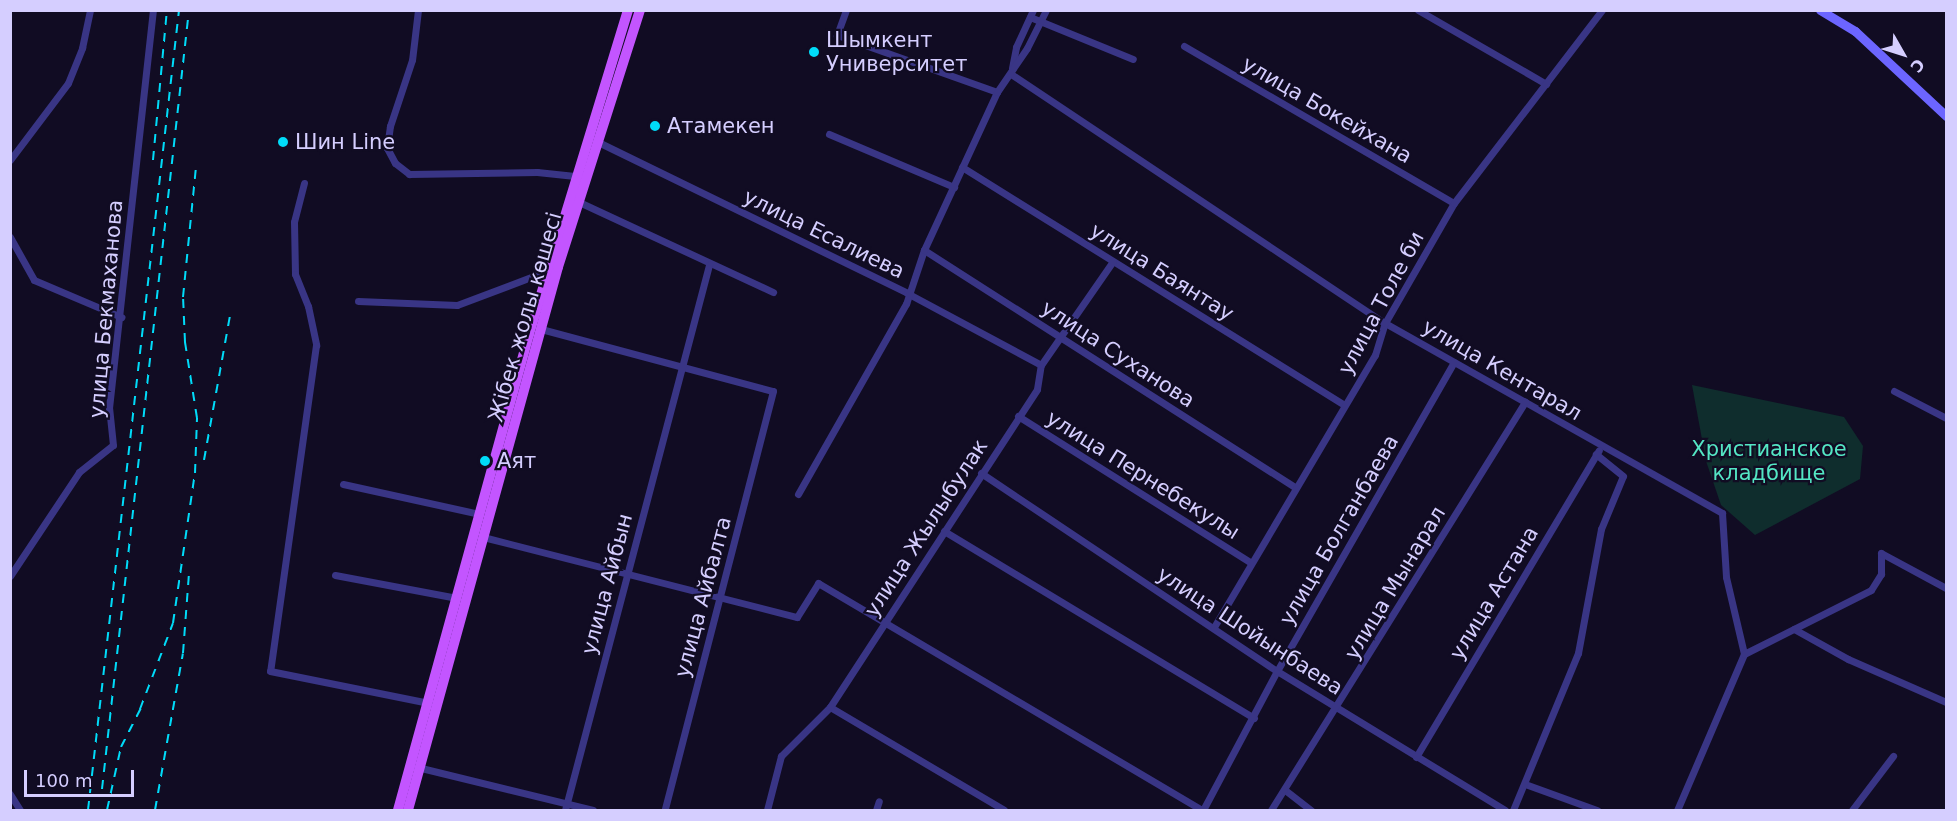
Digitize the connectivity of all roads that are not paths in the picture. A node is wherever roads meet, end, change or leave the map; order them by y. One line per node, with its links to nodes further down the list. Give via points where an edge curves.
1 (90, 10): 21 (street, via 82,48 68,84)
2 (153, 10): 36 (street, улица Бекмаханова)
3 (418, 10): 23 (street, via 412,60 394,107 387,148 395,163 409,174 537,172)
4 (628, 10): 20 (main road, Жібек жолы көшесі)
5 (640, 10): 20 (main road, Жібек жолы көшесі)
6 (846, 10): 17 (street, via 837,35)
7 (1046, 10): 12 (street)
8 (1418, 10): 16 (street)
9 (1602, 10): 16 (street, улица Толе би)
10 (1820, 10): 18 (main road, via 1855,31)
11 (1031, 14): 12 (street); 15 (street, via 1016,47)
12 (1041, 22): 14 (street); 15 (street)
13 (1184, 46): 27 (street, улица Бокейхана)
14 (1133, 59)
15 (1011, 74): 17 (street); 37 (street, улица Кентарал)
16 (1546, 84): 27 (street, улица Толе би)
17 (997, 92): 22 (street)
18 (1947, 116)
19 (829, 134): 25 (street)
20 (594, 140): 23 (main road, Жібек жолы көшесі); 26 (main road, Жібек жолы көшесі); 34 (street, улица Есалиева)
21 (10, 160)
22 (962, 167): 25 (street); 30 (street, улица Баянтау)
23 (575, 176): 32 (main road, Жібек жолы көшесі)
24 (304, 183): 70 (street, via 294,222 295,274 309,306 316,345 270,671)
25 (954, 187): 29 (street)
26 (579, 202): 31 (street); 38 (main road, Жібек жолы көшесі)
27 (1454, 202): 37 (street, улица Толе би)
28 (10, 237): 36 (street, via 34,280)
29 (924, 250): 34 (street); 39 (street, улица Суханова)
30 (1113, 261): 39 (street, улица Жылыбулак); 45 (street, улица Баянтау)
31 (709, 265): 33 (street); 42 (street, улица Айбын)
32 (547, 272): 35 (street, via 457,305); 54 (main road, Жібек жолы көшесі)
33 (773, 292)
34 (907, 293): 41 (street, улица Есалиева); 53 (street, via 906,304)
35 (358, 302)
36 (121, 317): 59 (street, улица Бекмаханова, via 109,408 113,445 79,472)
37 (1385, 323): 40 (street, улица Кентарал); 45 (street, улица Толе би, via 1375,355)
38 (540, 329): 42 (street); 56 (main road, Жібек жолы көшесі)
39 (1062, 338): 41 (street, улица Жылыбулак); 52 (street, улица Суханова)
40 (1454, 362): 44 (street, улица Кентарал); 68 (street, улица Болганбаева)
41 (1041, 365): 46 (street, улица Жылыбулак, via 1037,390)
42 (682, 367): 60 (street, улица Айбын); 63 (street, улица Айбалта, via 773,391)
43 (1894, 391): 47 (street)
44 (1525, 402): 48 (street, улица Кентарал); 72 (street, улица Мынарал)
45 (1344, 405): 52 (street, улица Толе би)
46 (1018, 416): 50 (street, улица Жылыбулак); 57 (street, улица Пернебекулы)
47 (1947, 418)
48 (1601, 445): 49 (street, улица Астана); 67 (street, улица Кентарал, via 1722,513 1726,577)
49 (1596, 454): 75 (street, улица Астана); 77 (street, via 1623,476 1601,529 1578,653)
50 (981, 473): 55 (street, улица Жылыбулак); 65 (street, улица Шойынбаева)
51 (343, 484): 54 (street)
52 (1295, 487): 57 (street, улица Толе би)
53 (798, 494)
54 (479, 514): 62 (main road, Жібек жолы көшесі)
55 (944, 531): 64 (street, улица Жылыбулак); 73 (street)
56 (483, 537): 60 (street); 76 (main road, Жібек жолы көшесі)
57 (1250, 562): 65 (street, улица Толе би)
58 (335, 575): 62 (street)
59 (10, 576)
60 (626, 576): 63 (street); 81 (street, улица Айбын)
61 (1947, 588): 66 (street, via 1881,553 1881,574 1870,590)
62 (457, 598): 70 (main road, Жібек жолы көшесі)
63 (719, 599): 64 (street, via 796,617 818,583); 86 (street, улица Айбалта)
64 (884, 623): 71 (street, улица Жылыбулак); 90 (street)
65 (1214, 627): 68 (street, улица Шойынбаева)
66 (1794, 628): 67 (street); 69 (street, via 1848,659)
67 (1744, 654): 96 (street)
68 (1277, 671): 72 (street, улица Шойынбаева); 73 (street, улица Болганбаева)
69 (1947, 702)
70 (429, 703): 76 (main road, Жібек жолы көшесі)
71 (831, 707): 87 (street, улица Жылыбулак, via 782,756); 89 (street)
72 (1338, 709): 75 (street, улица Шойынбаева); 78 (street, улица Мынарал)
73 (1254, 718): 90 (street, улица Болганбаева)
74 (1893, 756): 97 (street)
75 (1416, 757): 93 (street, улица Шойынбаева)
76 (416, 766): 81 (street); 83 (main road, Жібек жолы көшесі); 84 (main road, Жібек жолы көшесі)
77 (1525, 784): 94 (street); 95 (street)
78 (1285, 790): 91 (street, улица Мынарал); 92 (street)
79 (10, 794): 82 (street)
80 (879, 801): 88 (street)
81 (565, 807): 85 (street)
82 (20, 810)
83 (398, 810)
84 (408, 810)
85 (593, 810)
86 (665, 810)
87 (767, 810)
88 (876, 810)
89 (1004, 810)
90 (1202, 810)
91 (1271, 810)
92 (1311, 810)
93 (1505, 810)
94 (1513, 810)
95 (1597, 810)
96 (1677, 810)
97 (1852, 810)

